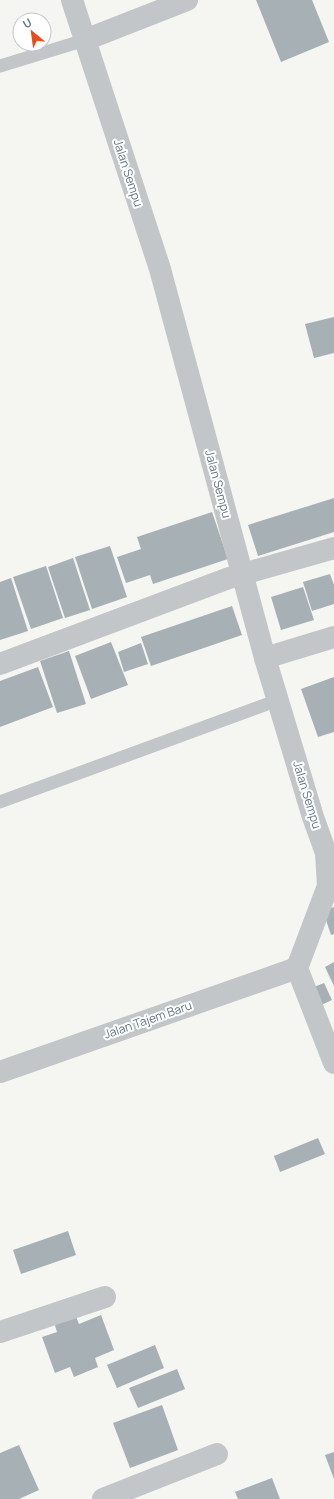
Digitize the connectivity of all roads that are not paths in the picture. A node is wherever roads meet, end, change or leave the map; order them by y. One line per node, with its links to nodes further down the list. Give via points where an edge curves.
1 (72, 0): 3 (street, Jalan Sempu)
2 (187, 0): 3 (street)
3 (85, 40): 4 (lane); 6 (street, Jalan Sempu, via 160,269)
4 (0, 66)
5 (334, 548): 6 (street)
6 (242, 575): 8 (street, Jalan Sempu); 9 (street)
7 (334, 638): 8 (street)
8 (265, 658): 10 (street, Jalan Sempu)
9 (0, 664)
10 (278, 700): 11 (lane); 12 (street, Jalan Sempu, via 326,853)
11 (0, 802)
12 (331, 886): 13 (street, Jalan Sempu)
13 (297, 968): 14 (street); 15 (street, Jalan Tajem Baru)
14 (334, 1063)
15 (0, 1072)
16 (105, 1296): 17 (street)
17 (0, 1332)
18 (217, 1454): 19 (street)
19 (103, 1499)

